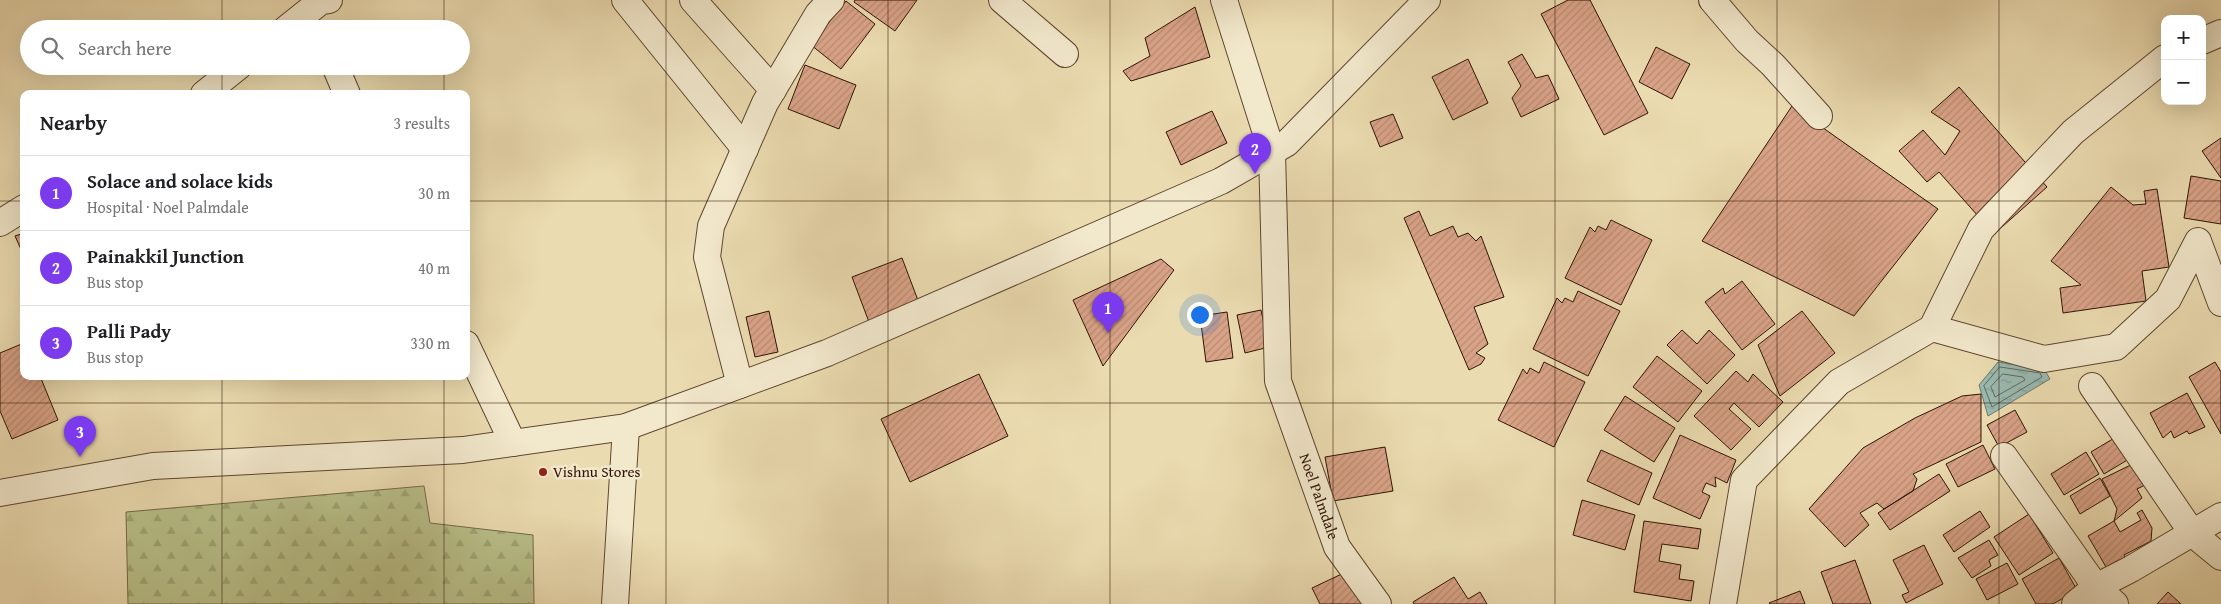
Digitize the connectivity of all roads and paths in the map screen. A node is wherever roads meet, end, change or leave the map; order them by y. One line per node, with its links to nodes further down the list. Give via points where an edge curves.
1 (323, 0): 9 (street); 10 (street)
2 (626, 0): 21 (street)
3 (693, 0): 19 (street)
4 (831, 0): 19 (street, via 818,14)
5 (1002, 0): 13 (street)
6 (1224, 0): 22 (street, Noel Palmdale)
7 (1427, 0): 22 (street, via 1287,143)
8 (1712, 0): 20 (street)
9 (297, 20)
10 (321, 20)
11 (2221, 33): 12 (street)
12 (2206, 39)
13 (1065, 54)
14 (2162, 60): 26 (street, via 2072,132 1981,229)
15 (228, 75): 17 (street)
16 (339, 75): 18 (street)
17 (209, 90)
18 (345, 90)
19 (772, 90): 21 (street)
20 (1819, 116)
21 (745, 149): 28 (street, via 712,226 707,257)
22 (1272, 152): 28 (street, via 1193,193 827,353); 39 (street, Noel Palmdale, via 1278,381 1337,547)
23 (20, 210): 24 (street)
24 (0, 223)
25 (2221, 303): 26 (street, via 2198,241 2168,299 2116,348 2044,359)
26 (1932, 328): 40 (street, via 1840,382 1744,480)
27 (470, 352): 31 (street)
28 (740, 385): 30 (street)
29 (2092, 386): 35 (street)
30 (626, 426): 31 (street); 38 (street)
31 (513, 443): 33 (street, via 463,450 153,466)
32 (2004, 456): 37 (street)
33 (0, 493)
34 (2221, 516): 35 (street)
35 (2193, 534): 36 (street); 37 (street)
36 (2221, 557)
37 (2096, 587): 41 (street); 42 (street)
38 (615, 604)
39 (1378, 604)
40 (1723, 604)
41 (2076, 604)
42 (2115, 604)

